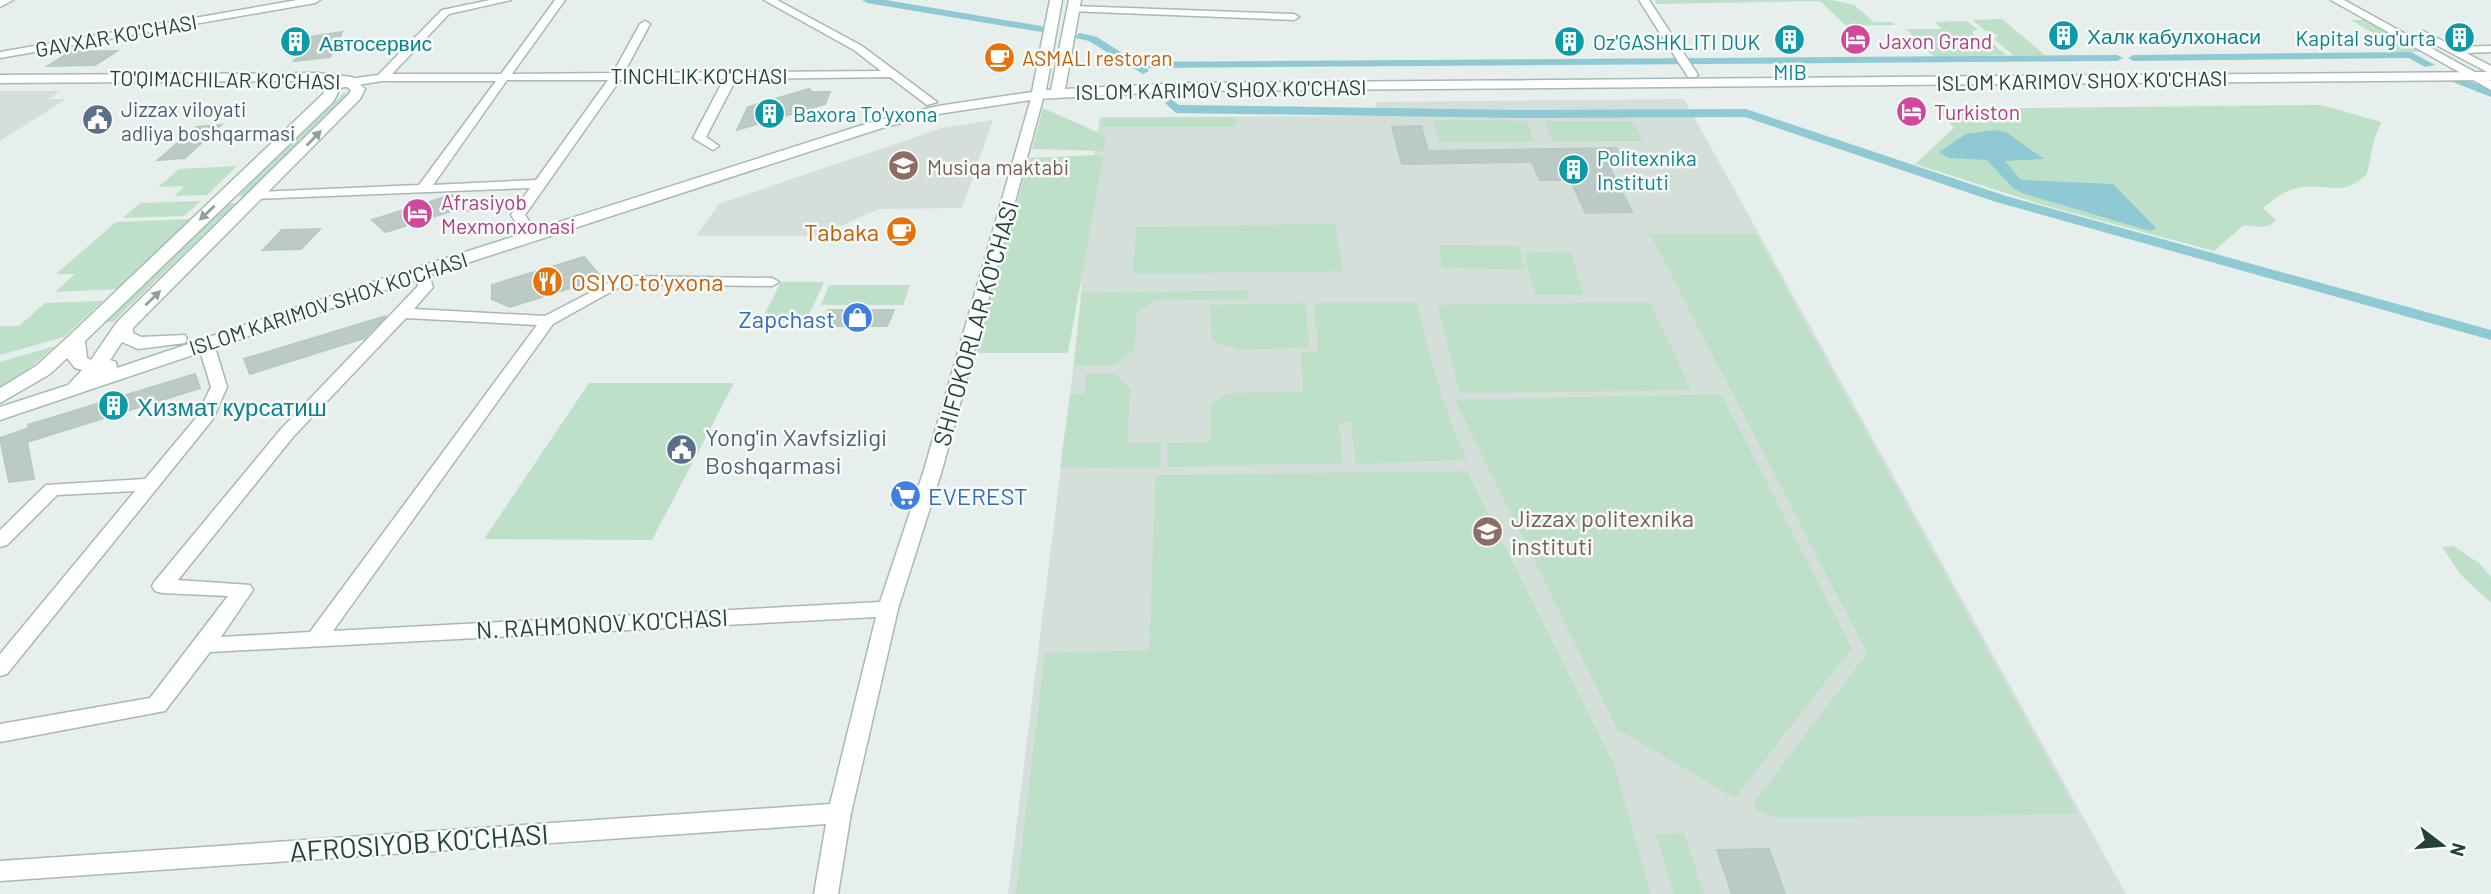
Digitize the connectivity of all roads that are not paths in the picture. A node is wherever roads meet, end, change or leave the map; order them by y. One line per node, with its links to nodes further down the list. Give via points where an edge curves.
1 (8, 0): 12 (street)
2 (315, 0): 10 (street, GAVXAR KO'CHASI)
3 (506, 0): 26 (street, via 446,12)
4 (560, 0): 25 (street)
5 (769, 0): 23 (street, via 858,48)
6 (1056, 0): 31 (main road)
7 (1644, 0): 19 (street)
8 (2336, 0): 16 (street)
9 (2360, 0): 17 (street)
10 (274, 4): 18 (street, GAVXAR KO'CHASI)
11 (1074, 4): 13 (street); 31 (main road)
12 (0, 5)
13 (1294, 17)
14 (645, 24): 22 (street)
15 (2491, 49): 17 (street)
16 (2427, 50): 17 (street); 20 (street)
17 (2452, 50): 21 (street)
18 (0, 54)
19 (1686, 66): 20 (main road, ISLOM KARIMOV SHOX KO'CHASI); 31 (main road, ISLOM KARIMOV SHOX KO'CHASI, via 1218,77)
20 (2459, 68): 21 (main road, ISLOM KARIMOV SHOX KO'CHASI)
21 (2486, 72): 30 (street); 31 (main road, ISLOM KARIMOV SHOX KO'CHASI)
22 (618, 74): 24 (street, TINCHLIK KO'CHASI); 25 (street, TINCHLIK KO'CHASI); 34 (street)
23 (892, 74): 24 (street, TINCHLIK KO'CHASI); 32 (street)
24 (732, 75): 33 (street, via 699,138)
25 (506, 76): 26 (street, TINCHLIK KO'CHASI); 35 (street)
26 (382, 78): 28 (street, TINCHLIK KO'CHASI)
27 (0, 81): 28 (main road, TO'QIMACHILAR KO'CHASI, via 317,77); 29 (main road, TO'QIMACHILAR KO'CHASI, via 278,81)
28 (351, 81): 29 (street, TINCHLIK KO'CHASI); 36 (main road, TO'QIMACHILAR KO'CHASI, one-way to 28, via 355,96 358,89)
29 (327, 86): 37 (main road, TO'QIMACHILAR KO'CHASI, via 328,99)
30 (2491, 86)
31 (1049, 89): 32 (main road, ISLOM KARIMOV SHOX KO'CHASI); 39 (main road, ISLOM KARIMOV SHOX KO'CHASI, via 880,124); 54 (street, SHIFOKORLAR KO'CHASI)
32 (931, 102): 38 (main road, ISLOM KARIMOV SHOX KO'CHASI, via 854,120)
33 (713, 146)
34 (541, 184): 35 (street); 38 (street, via 518,215)
35 (422, 190): 36 (street)
36 (258, 194): 37 (main road, via 233,200); 43 (main road, TO'QIMACHILAR KO'CHASI, one-way to 36)
37 (227, 195): 45 (main road, TO'QIMACHILAR KO'CHASI, one-way to 45)
38 (526, 225): 44 (main road, ISLOM KARIMOV SHOX KO'CHASI)
39 (421, 272): 41 (street, via 426,287); 46 (main road, ISLOM KARIMOV SHOX KO'CHASI)
40 (772, 282): 42 (street, via 622,279)
41 (402, 313): 42 (street); 56 (street, via 287,433 162,586 243,590)
42 (548, 321): 55 (street)
43 (124, 326): 44 (main road, via 123,335 133,342); 48 (main road, TO'QIMACHILAR KO'CHASI)
44 (178, 339): 48 (main road, ISLOM KARIMOV SHOX KO'CHASI)
45 (76, 340): 48 (main road, via 76,361); 50 (main road, TO'QIMACHILAR KO'CHASI, via 43,370)
46 (206, 344): 47 (main road, ISLOM KARIMOV SHOX KO'CHASI); 52 (street, via 219,387 204,419)
47 (153, 361): 48 (main road); 49 (main road, ISLOM KARIMOV SHOX KO'CHASI)
48 (97, 366): 49 (main road, TO'QIMACHILAR KO'CHASI, via 80,382); 50 (main road, ISLOM KARIMOV SHOX KO'CHASI)
49 (53, 396): 51 (main road, ISLOM KARIMOV SHOX KO'CHASI)
50 (0, 398)
51 (0, 414)
52 (150, 485): 53 (street, via 52,489); 57 (street)
53 (0, 541)
54 (888, 609): 55 (street, N. RAHMONOV KO'CHASI); 59 (street, SHIFOKORLAR KO'CHASI)
55 (317, 638): 56 (street, N. RAHMONOV KO'CHASI)
56 (204, 645): 58 (street, via 157,705)
57 (0, 668)
58 (3, 736)
59 (838, 813): 60 (street, AFROSIYOB KO'CHASI); 61 (street, SHIFOKORLAR KO'CHASI)
60 (0, 871)
61 (825, 894)

